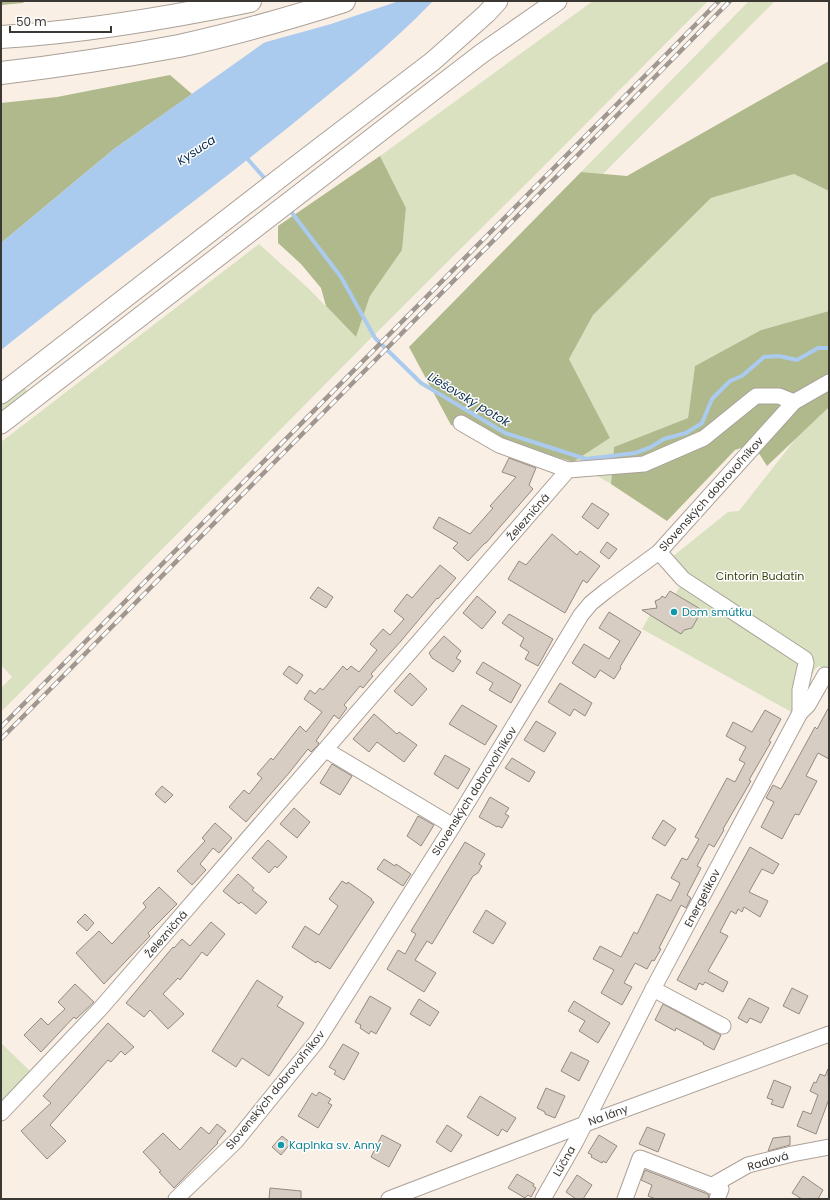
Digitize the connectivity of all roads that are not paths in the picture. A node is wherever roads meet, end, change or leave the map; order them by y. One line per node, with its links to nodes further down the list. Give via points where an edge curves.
1 (250, 1): 5 (highway, via 136,23)
2 (344, 1): 6 (highway, via 265,25 180,45 56,67)
3 (498, 1): 8 (main road, via 433,61)
4 (557, 1): 10 (main road, via 475,59)
5 (1, 37)
6 (1, 73)
7 (829, 382): 9 (street, Slovenských dobrovoľníkov)
8 (1, 394)
9 (794, 402): 12 (street, via 779,396 756,396 704,438 644,464); 13 (street, Slovenských dobrovoľníkov)
10 (1, 424)
11 (461, 424): 12 (street, via 498,445)
12 (568, 470): 16 (street, Železničná)
13 (659, 552): 15 (street, via 683,579 805,659 800,690); 17 (street, Slovenských dobrovoľníkov, via 591,603)
14 (825, 675): 15 (street, Energetikov, via 808,705)
15 (800, 713): 18 (street, Energetikov)
16 (326, 750): 17 (street); 21 (street, Železničná, via 100,1009)
17 (453, 826): 25 (street, Slovenských dobrovoľníkov, via 317,1041 236,1141)
18 (653, 989): 19 (street); 22 (street, Energetikov, via 593,1097)
19 (723, 1026)
20 (829, 1034): 22 (street, Na lány)
21 (1, 1112)
22 (585, 1124): 26 (street, Na lány); 27 (street, Lúčna)
23 (829, 1147): 24 (street, Radová, via 748,1165)
24 (714, 1192): 28 (street, Radová, via 640,1158)
25 (176, 1199)
26 (389, 1199)
27 (543, 1199)
28 (625, 1199)

